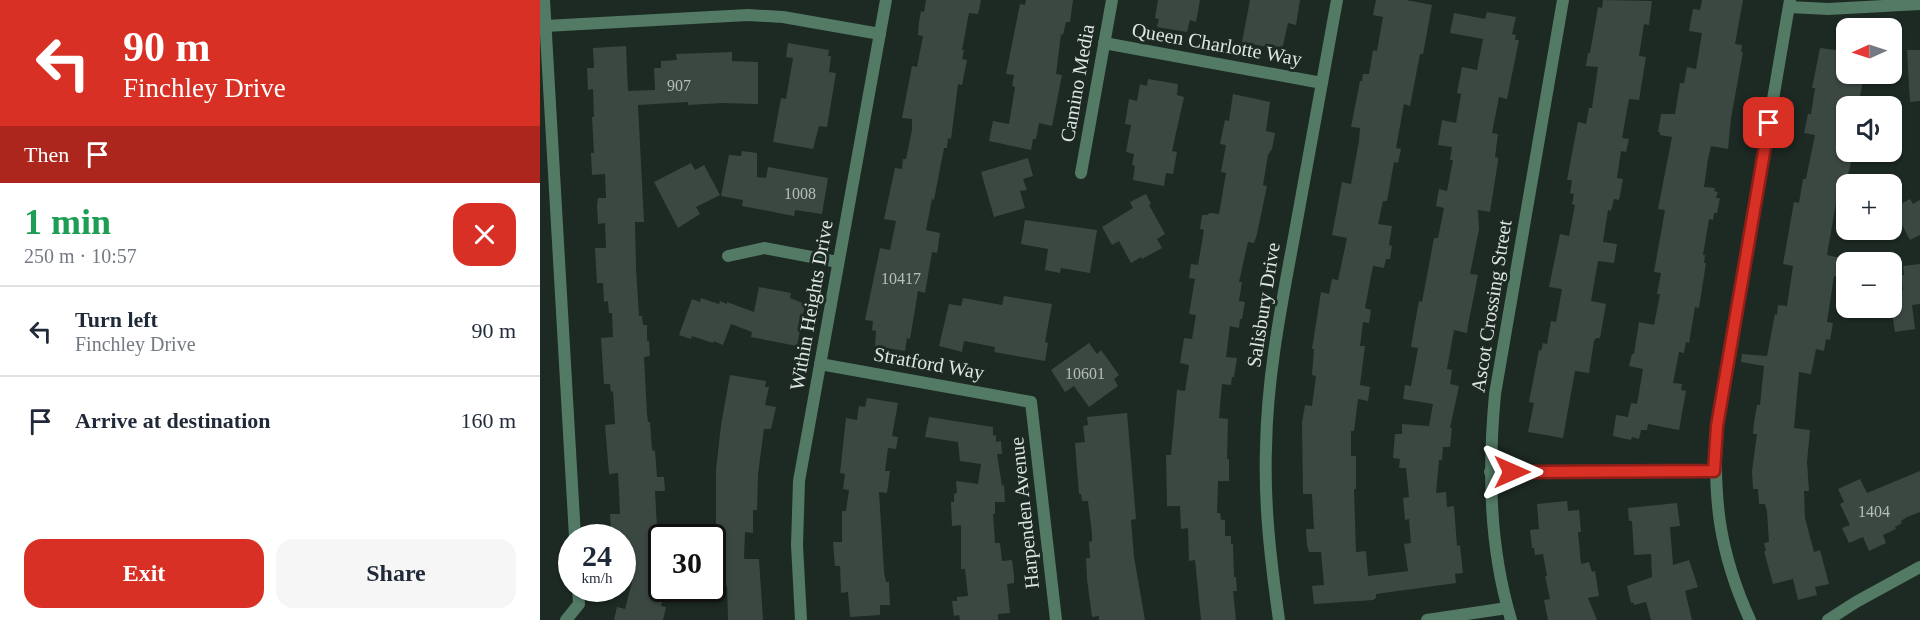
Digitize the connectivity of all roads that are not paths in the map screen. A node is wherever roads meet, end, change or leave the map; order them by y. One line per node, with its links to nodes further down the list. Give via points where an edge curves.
1 (544, 0): 8 (street)
2 (886, 0): 9 (street, Within Heights Drive)
3 (1112, 0): 10 (street, Camino Media)
4 (1337, 0): 11 (street, Salisbury Drive)
5 (1563, 0): 20 (street, Ascot Crossing Street, via 1495,394)
6 (1790, 3): 7 (street, via 1828,9); 19 (street, via 1717,426)
7 (1920, 4)
8 (546, 26): 9 (street, via 748,15 783,17); 12 (street)
9 (880, 34): 16 (street, Within Heights Drive)
10 (1104, 43): 11 (street, Queen Charlotte Way); 14 (street, Camino Media)
11 (1322, 83): 28 (street, Salisbury Drive, via 1269,390 1266,505)
12 (553, 162): 13 (street); 21 (street)
13 (540, 163)
14 (1081, 173)
15 (728, 256): 16 (street, via 764,249)
16 (838, 262): 17 (street, Within Heights Drive)
17 (820, 364): 18 (street, Stratford Way); 26 (street, Within Heights Drive, via 796,514)
18 (1031, 402): 27 (street, Harpenden Avenue)
19 (1714, 471): 20 (street); 30 (street, via 1727,560)
20 (1490, 472): 24 (street, Ascot Crossing Street, via 1496,550)
21 (574, 524)
22 (1920, 567): 31 (street)
23 (579, 602): 25 (street)
24 (1509, 614): 29 (street)
25 (566, 620)
26 (801, 620)
27 (1056, 620)
28 (1279, 620)
29 (1427, 620)
30 (1750, 620)
31 (1828, 620)

